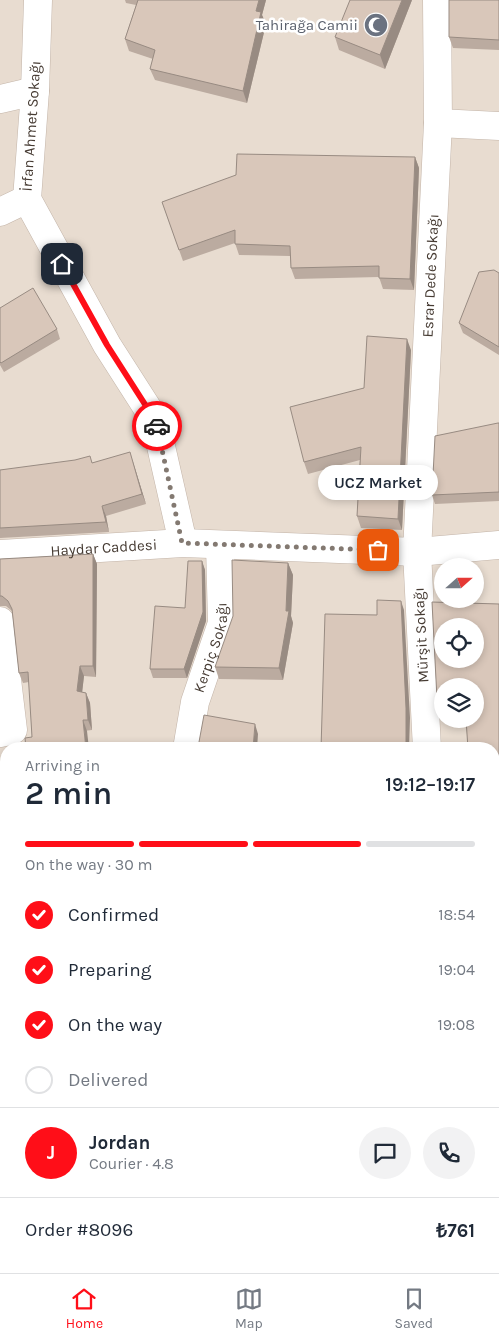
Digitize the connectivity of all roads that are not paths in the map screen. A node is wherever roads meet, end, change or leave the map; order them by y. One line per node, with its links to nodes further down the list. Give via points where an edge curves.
1 (38, 0): 3 (street, İrfan Ahmet Sokağı)
2 (437, 0): 5 (street, Esrar Dede Sokağı)
3 (35, 91): 4 (street); 7 (street, İrfan Ahmet Sokağı)
4 (0, 99)
5 (438, 122): 6 (street); 12 (street, Esrar Dede Sokağı)
6 (499, 126)
7 (27, 199): 8 (street); 9 (street, İrfan Ahmet Sokağı, via 107,345 155,420)
8 (0, 212)
9 (182, 543): 10 (street, Haydar Caddesi); 13 (street, Haydar Caddesi)
10 (220, 545): 12 (street, Haydar Caddesi); 16 (street, Kerpiç Sokağı, via 222,623 195,702)
11 (499, 545): 12 (street, Haydar Caddesi)
12 (417, 552): 17 (street, Mürşit Sokağı)
13 (0, 554)
14 (0, 621): 15 (street, via 13,730)
15 (0, 733)
16 (189, 742)
17 (427, 742)

